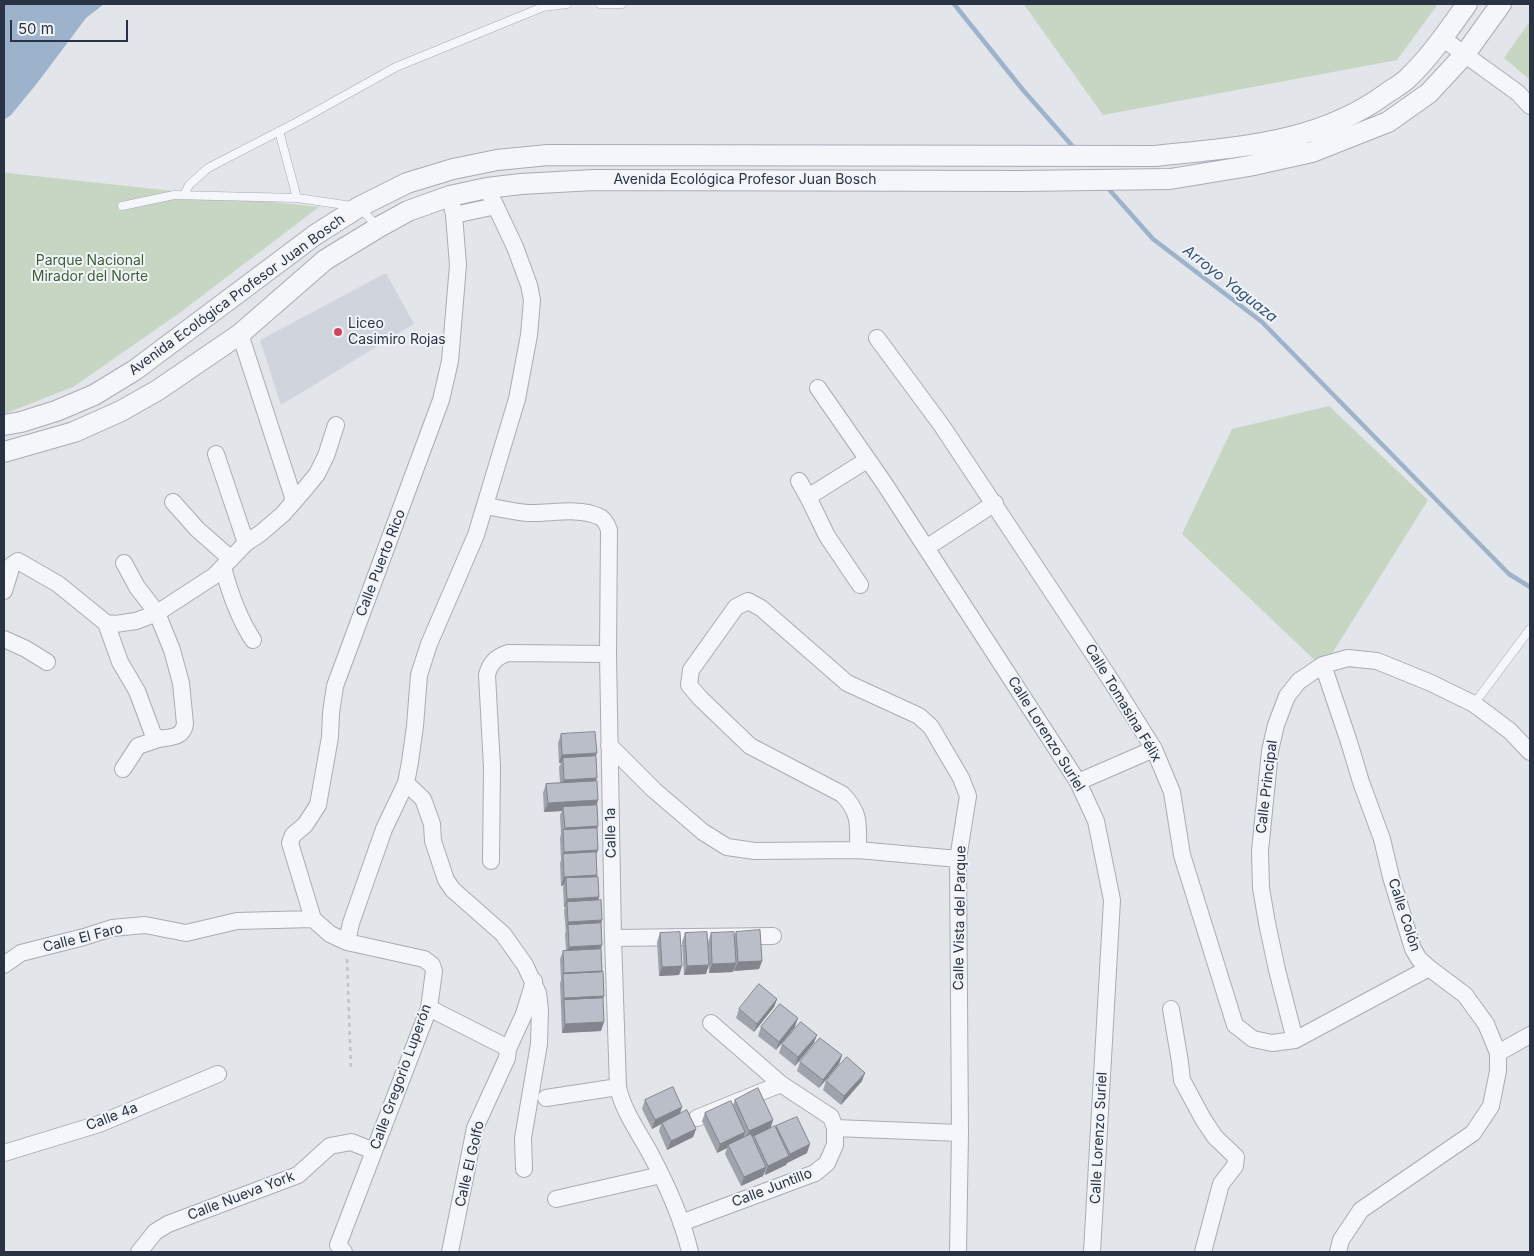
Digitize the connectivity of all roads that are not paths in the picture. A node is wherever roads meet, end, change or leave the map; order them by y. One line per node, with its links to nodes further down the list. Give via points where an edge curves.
1 (567, 4): 9 (lane, via 543,7 396,67)
2 (600, 4): 3 (lane)
3 (622, 4)
4 (1467, 4): 6 (street, Avenida Ecológica Profesor Juan Bosch)
5 (1501, 4): 7 (street, Avenida Ecológica Profesor Juan Bosch)
6 (1442, 38): 7 (street); 10 (street, Avenida Ecológica Profesor Juan Bosch, via 1408,78 1376,101 1350,117 1281,140 1155,156)
7 (1465, 54): 8 (street, via 1518,93); 11 (street, Avenida Ecológica Profesor Juan Bosch, via 1429,93 1388,122 1312,152 1170,179)
8 (1530, 106)
9 (279, 131): 12 (lane, via 208,168 189,185); 14 (lane)
10 (921, 155): 11 (street); 17 (street, Avenida Ecológica Profesor Juan Bosch, via 548,155 453,169 407,183)
11 (919, 180): 13 (street, Avenida Ecológica Profesor Juan Bosch, via 594,180 521,184)
12 (184, 195): 14 (lane); 15 (lane)
13 (492, 197): 16 (street, Avenida Ecológica Profesor Juan Bosch); 32 (street, via 524,269 532,300 532,317 517,399)
14 (297, 198): 17 (lane)
15 (122, 206)
16 (452, 206): 18 (street, Avenida Ecológica Profesor Juan Bosch, via 408,211); 58 (street, Calle Puerto Rico, via 458,265 450,361 441,400 335,686 318,805 305,825 293,834 290,843)
17 (360, 207): 18 (lane); 22 (street, Avenida Ecológica Profesor Juan Bosch, via 315,235 135,370 94,395 56,411)
18 (379, 227): 19 (street, Avenida Ecológica Profesor Juan Bosch, via 325,260)
19 (240, 334): 24 (street, Avenida Ecológica Profesor Juan Bosch, via 122,411 74,432); 31 (street, via 293,497)
20 (877, 338): 30 (street, Calle Tomasina Félix)
21 (818, 388): 26 (street, Calle Lorenzo Suriel)
22 (4, 424)
23 (336, 425): 31 (street, via 317,474)
24 (4, 452)
25 (216, 454): 33 (street)
26 (867, 460): 28 (street); 34 (street, Calle Lorenzo Suriel)
27 (798, 481): 28 (street)
28 (808, 497): 37 (street, via 827,536)
29 (173, 502): 36 (street)
30 (995, 503): 34 (street); 50 (street, Calle Tomasina Félix)
31 (292, 504): 33 (street)
32 (485, 506): 44 (street, Calle 1a, via 527,513 580,512 603,519 610,539); 53 (street, via 419,675)
33 (246, 543): 36 (street)
34 (926, 548): 54 (street, Calle Lorenzo Suriel)
35 (124, 563): 39 (street)
36 (227, 563): 39 (street, via 214,576); 43 (street, via 232,601)
37 (860, 585)
38 (4, 591): 40 (street, via 12,565 18,561 58,584)
39 (157, 613): 40 (street, via 136,622); 48 (street, via 179,676 185,724 179,735)
40 (106, 623): 48 (street, via 120,662 137,691 153,734)
41 (1530, 629): 47 (lane)
42 (4, 639): 45 (street)
43 (253, 640)
44 (608, 654): 49 (street, Calle 1a); 57 (street, via 508,653 493,661 489,668)
45 (47, 662)
46 (1323, 665): 47 (street, Calle Principal, via 1348,658 1377,660); 63 (street, Calle Colón, via 1382,839 1414,949); 69 (street, Calle Principal, via 1299,681 1287,696 1276,725 1270,751 1260,851 1261,888 1267,923)
47 (1474, 704): 51 (street, Calle Principal, via 1510,731)
48 (159, 739): 52 (street, via 138,746)
49 (609, 745): 55 (street, via 661,796 703,832 727,847 754,851); 60 (street, Calle 1a)
50 (1154, 749): 54 (street); 69 (street, Calle Tomasina Félix, via 1172,792 1182,855 1235,1025 1253,1039 1272,1043)
51 (1530, 752)
52 (123, 769)
53 (406, 782): 61 (street, via 384,829); 64 (street, via 423,799 446,880 503,934)
54 (1078, 782): 90 (street, Calle Lorenzo Suriel, via 1096,821 1112,900)
55 (858, 850): 56 (street); 56 (street, Calle Vista del Parque, via 858,818 852,803 842,794 750,746 690,685 690,670 736,607 748,600 847,683 918,716 931,727 968,796)
56 (958, 859): 78 (street, Calle Vista del Parque)
57 (491, 861)
58 (314, 919): 61 (street, Calle Gregorio Luperón, via 330,934); 62 (street, Calle El Faro, via 237,921 186,933 145,925 112,928 22,953)
59 (773, 936): 60 (street)
60 (613, 938): 74 (street, Calle 1a)
61 (347, 942): 65 (street, Calle Gregorio Luperón, via 424,959 432,964 434,971)
62 (4, 966)
63 (1429, 968): 69 (street, Calle Tomasina Félix); 71 (street, Calle Colón, via 1465,995 1486,1024)
64 (534, 981): 70 (street, Calle El Golfo); 81 (street, via 540,1010 539,1044 523,1138)
65 (428, 1008): 70 (street); 79 (street, Calle Gregorio Luperón)
66 (1171, 1009): 91 (street, via 1182,1080 1215,1137 1236,1157 1235,1166 1221,1184)
67 (711, 1023): 73 (street)
68 (1530, 1035): 71 (street)
69 (1295, 1040)
70 (508, 1050): 87 (street, Calle El Golfo, via 475,1128)
71 (1498, 1053): 92 (street, Calle Colón, via 1491,1106 1473,1133 1361,1210 1341,1240)
72 (218, 1074): 80 (street, Calle 4a, via 99,1124)
73 (781, 1084): 76 (street); 77 (street, via 830,1117)
74 (618, 1087): 75 (street); 82 (street, Calle 1a, via 625,1110)
75 (546, 1098)
76 (697, 1118)
77 (835, 1128): 78 (street); 84 (street, Calle Juntillo, via 835,1145 827,1163 815,1173)
78 (960, 1133): 89 (street, Calle Vista del Parque)
79 (374, 1151): 85 (street, Calle Gregorio Luperón); 86 (street, Calle Nueva York, via 351,1142 330,1146 298,1175 168,1224 155,1232)
80 (4, 1153)
81 (524, 1169)
82 (661, 1175): 83 (street); 84 (street, Calle 1a)
83 (556, 1199)
84 (681, 1223): 88 (street, Calle 1a)
85 (339, 1250)
86 (139, 1252)
87 (450, 1252)
88 (690, 1252)
89 (958, 1252)
90 (1092, 1252)
91 (1203, 1252)
92 (1338, 1252)

